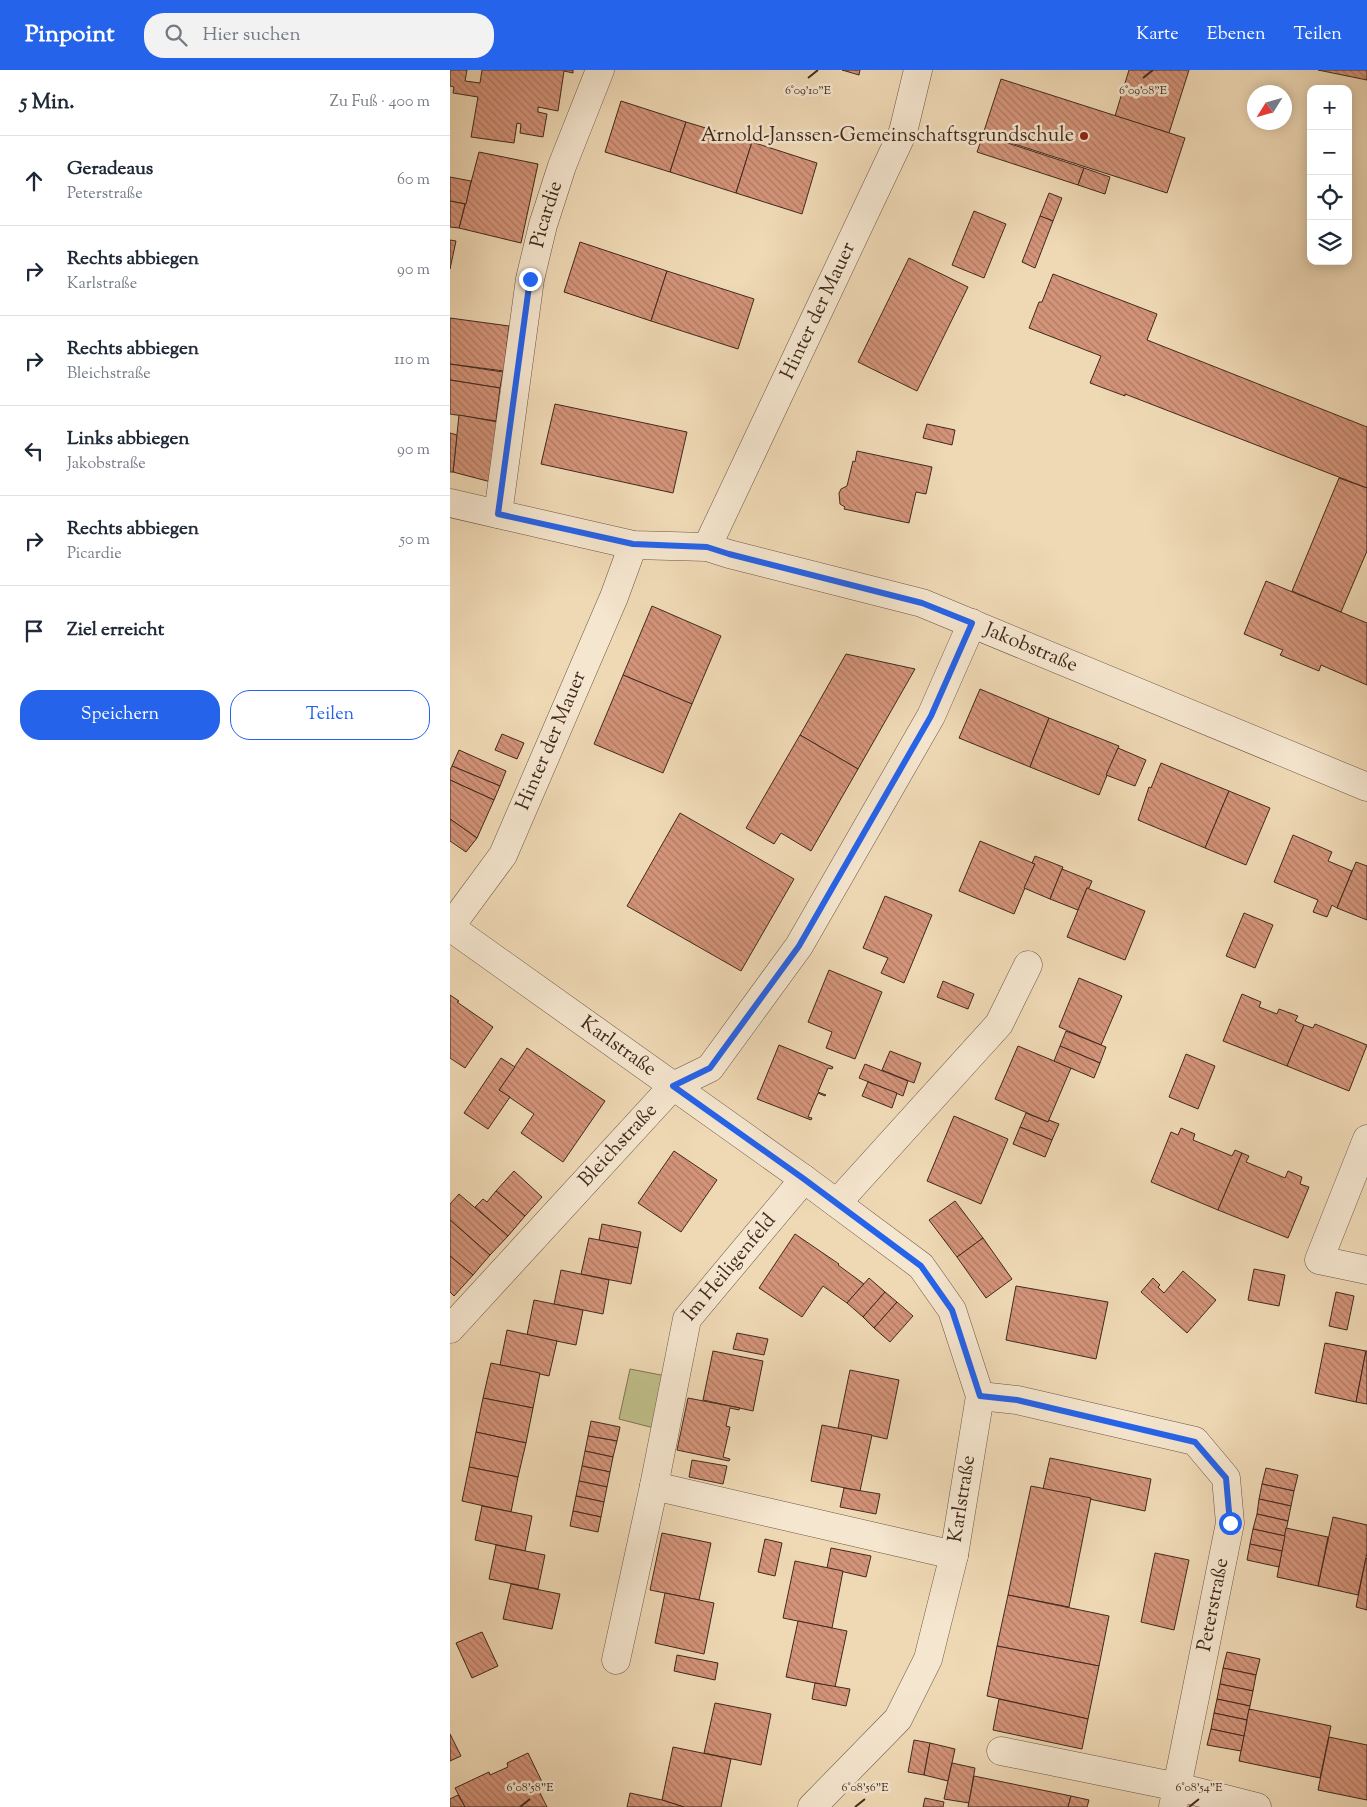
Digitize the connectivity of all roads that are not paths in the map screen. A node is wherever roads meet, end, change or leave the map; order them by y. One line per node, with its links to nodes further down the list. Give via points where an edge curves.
1 (600, 70): 4 (street, Picardie, via 562,166 530,279)
2 (918, 70): 6 (street, Hinter der Mauer, via 903,132)
3 (450, 503): 4 (street, Jakobstraße)
4 (498, 514): 5 (street, Jakobstraße)
5 (633, 544): 6 (street, Jakobstraße); 9 (street, Hinter der Mauer, via 614,597 503,855)
6 (707, 547): 7 (street, Jakobstraße, via 922,603)
7 (972, 623): 8 (street, Jakobstraße); 11 (street, Bleichstraße, via 931,716 799,946 710,1068)
8 (1367, 786)
9 (450, 927): 11 (street, Karlstraße)
10 (1028, 965): 14 (street, via 999,1024)
11 (673, 1086): 13 (street, Karlstraße); 16 (street, Bleichstraße)
12 (1367, 1139): 15 (street, via 1319,1260)
13 (804, 1179): 14 (street, Karlstraße); 18 (street, Im Heiligenfeld, via 687,1319)
14 (837, 1203): 17 (street, Karlstraße, via 921,1266 952,1310)
15 (1367, 1270)
16 (450, 1329)
17 (980, 1396): 19 (street, Karlstraße); 22 (street, Peterstraße, via 1017,1400 1195,1442 1226,1478 1230,1523)
18 (654, 1486): 19 (street); 20 (street, Im Heiligenfeld)
19 (954, 1555): 23 (street, Karlstraße, via 928,1659 898,1719)
20 (616, 1660)
21 (1001, 1751): 22 (street)
22 (1175, 1797): 24 (street)
23 (812, 1807)
24 (1257, 1807)

